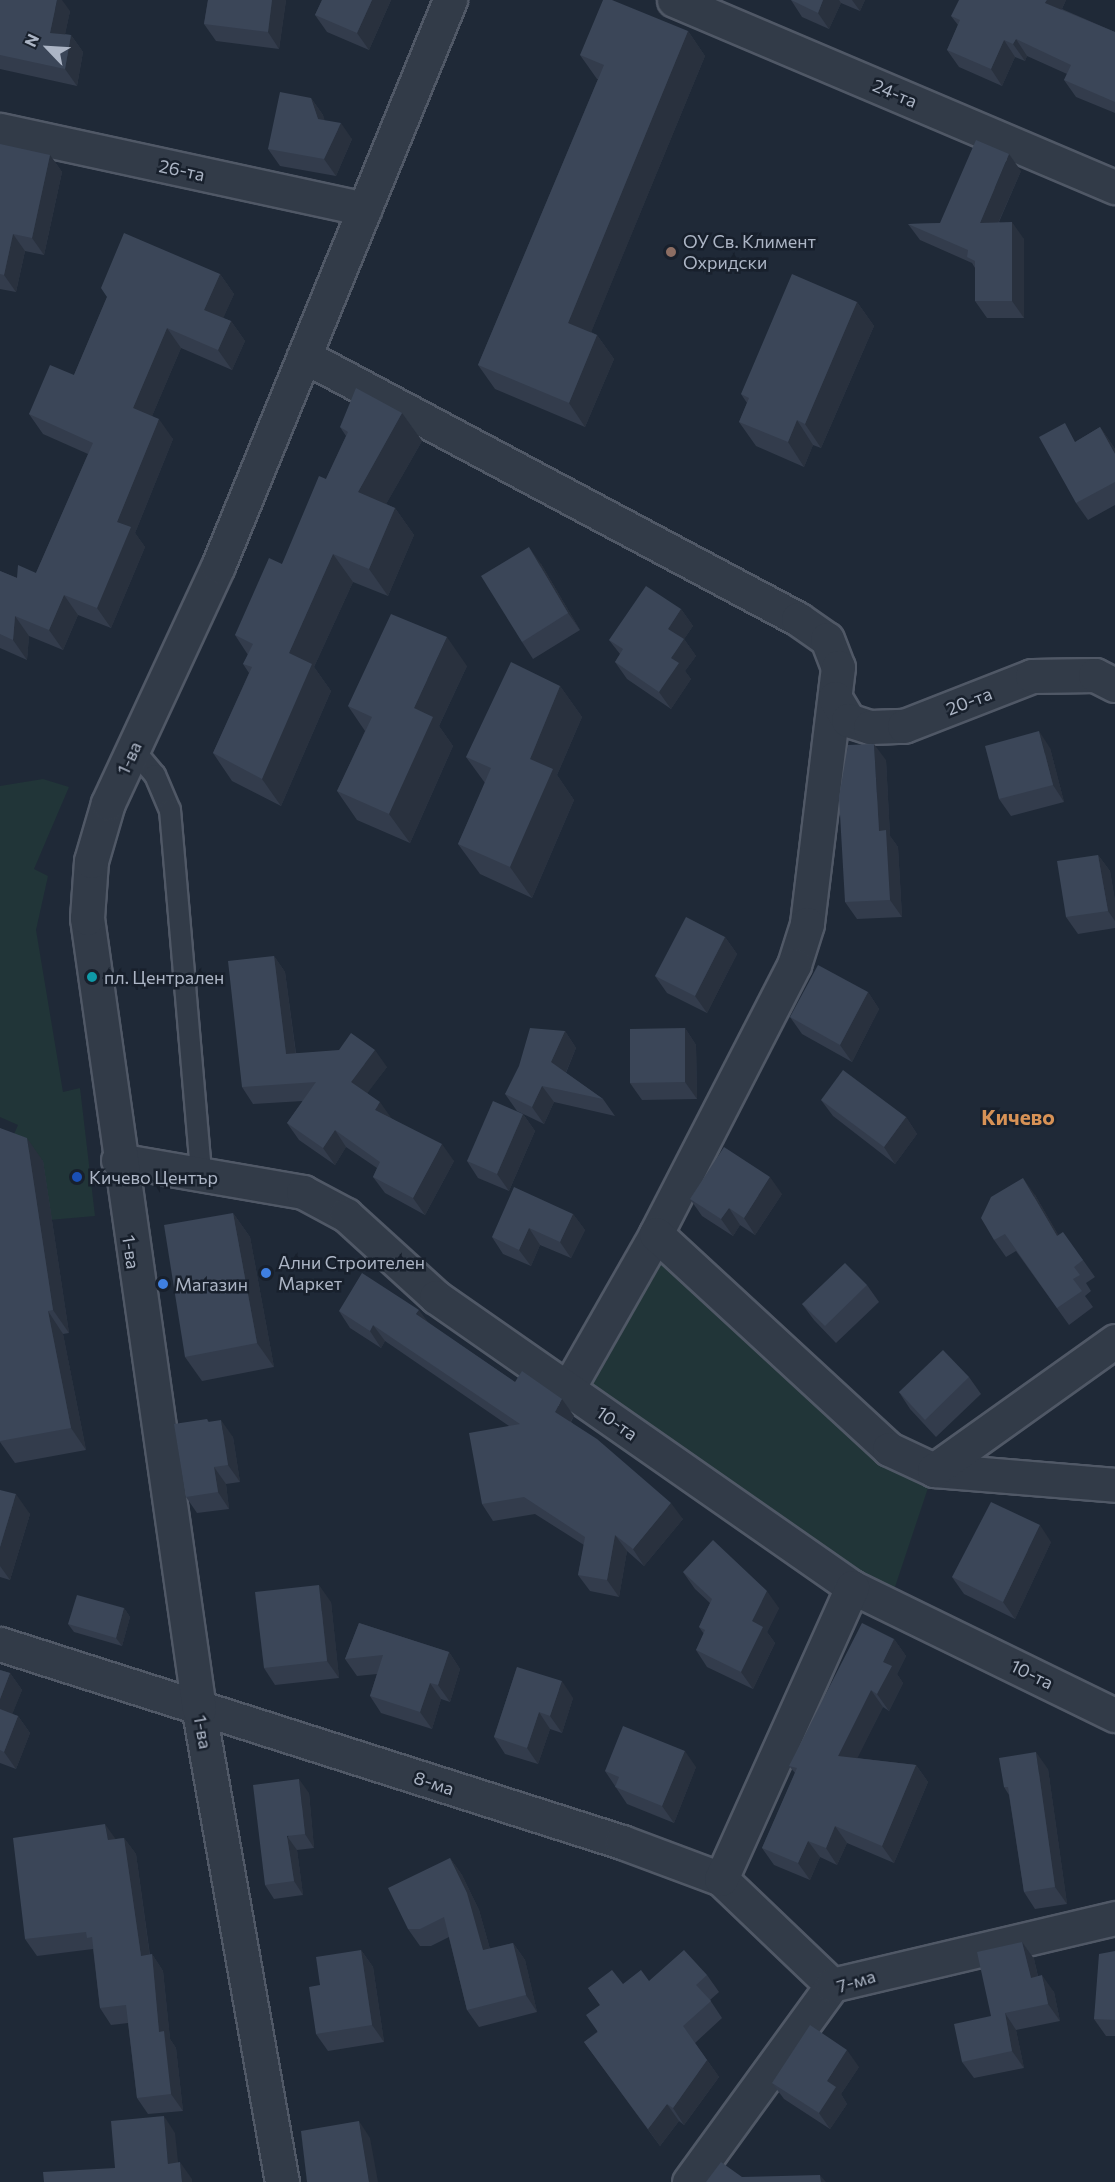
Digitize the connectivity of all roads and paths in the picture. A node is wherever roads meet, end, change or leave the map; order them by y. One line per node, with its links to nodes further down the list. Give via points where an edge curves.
1 (450, 0): 5 (street, 1-ва)
2 (674, 0): 4 (street, 24-та)
3 (0, 130): 5 (street, 26-та)
4 (1115, 187)
5 (365, 209): 6 (street, 1-ва)
6 (304, 356): 8 (street, via 798,619 827,639 838,667); 9 (street, 1-ва, via 218,566)
7 (1115, 686): 8 (street, 20-та, via 1095,675 1032,676 904,726 870,727 848,720)
8 (835, 698): 12 (street, via 807,924 794,965)
9 (133, 749): 10 (street, 1-ва, via 108,803 91,861 87,918); 11 (lane, via 155,775 170,810)
10 (118, 1160): 11 (street, 10-та); 19 (street, 1-ва)
11 (201, 1174): 14 (street, 10-та, via 303,1192 346,1215 436,1297)
12 (656, 1234): 14 (street); 15 (street, via 889,1449)
13 (1115, 1341): 15 (street)
14 (568, 1388): 17 (street, 10-та)
15 (934, 1470): 16 (street)
16 (1115, 1485)
17 (852, 1587): 20 (street, 10-та); 21 (street)
18 (0, 1644): 19 (street, 8-ма)
19 (199, 1709): 21 (street, 8-ма, via 622,1842); 24 (street, 1-ва)
20 (1115, 1715)
21 (721, 1879): 23 (street, 8-ма)
22 (1115, 1918): 23 (street, 7-ма)
23 (832, 1984): 25 (street, 7-ма)
24 (282, 2182)
25 (689, 2182)

